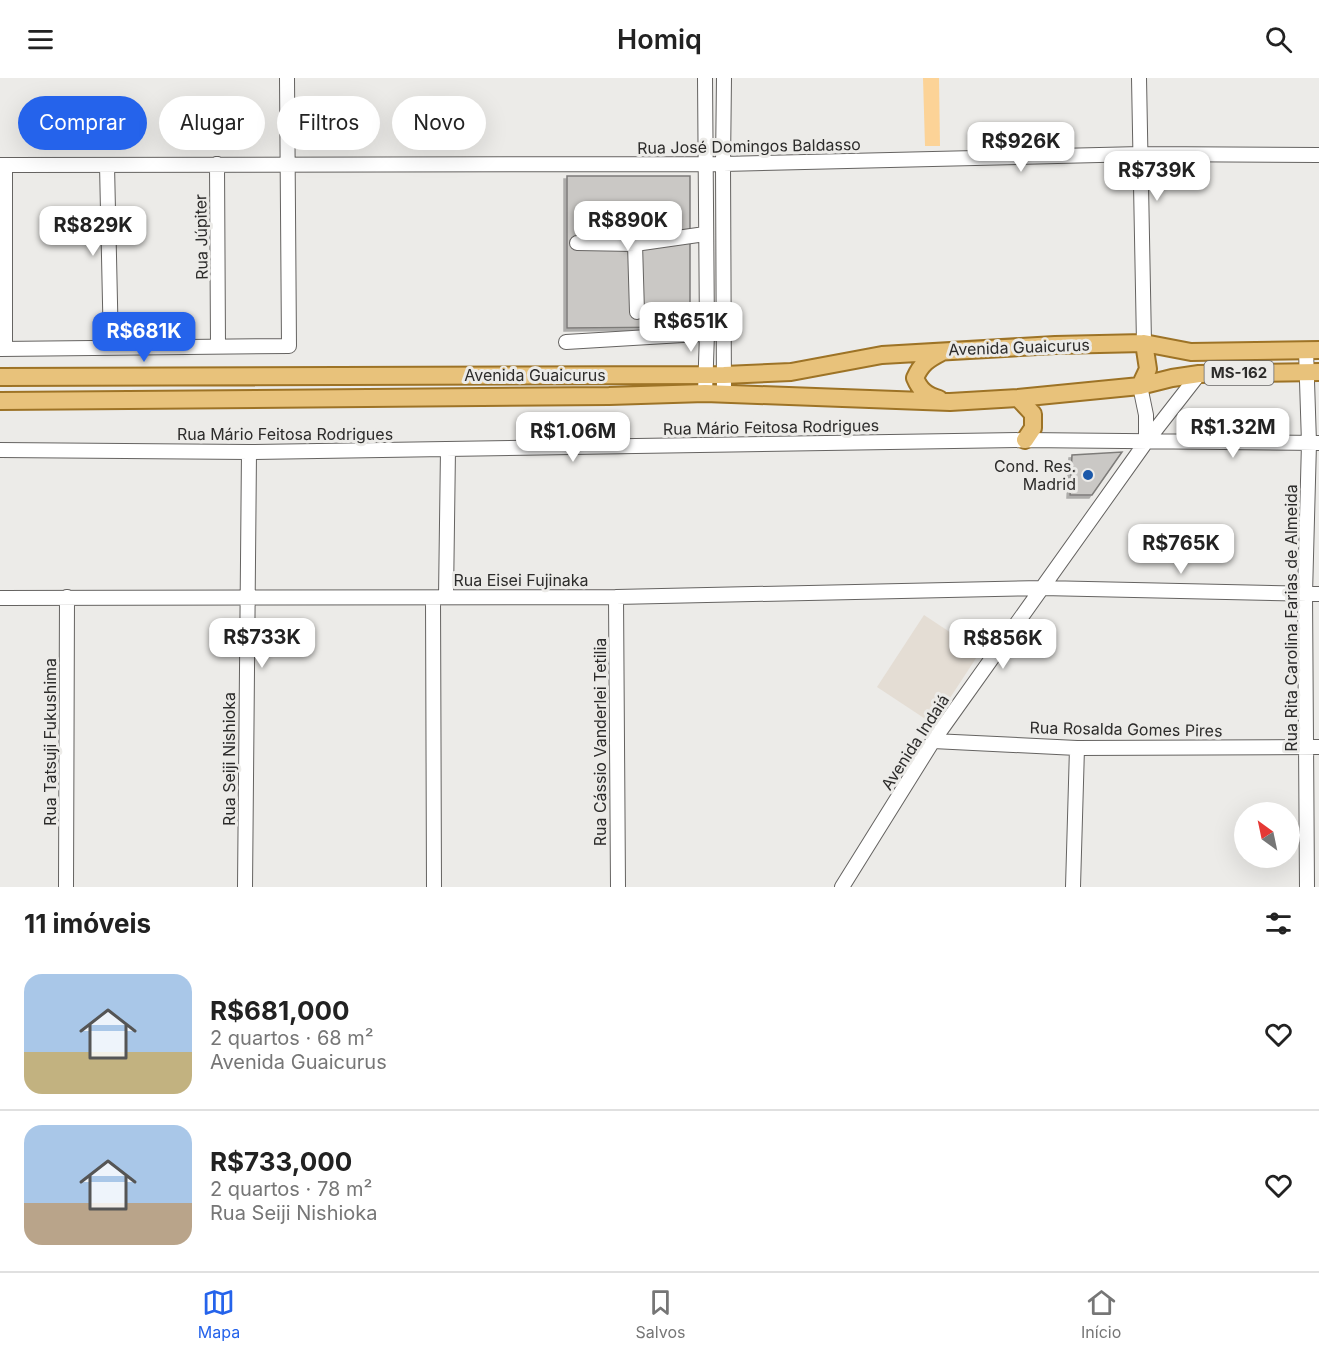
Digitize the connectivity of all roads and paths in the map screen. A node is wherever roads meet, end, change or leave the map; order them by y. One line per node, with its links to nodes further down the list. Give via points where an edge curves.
1 (287, 78): 12 (street)
2 (705, 78): 7 (street)
3 (724, 78): 9 (street)
4 (1139, 78): 5 (street)
5 (1141, 154): 6 (street, Rua José Domingos Baldasso); 9 (street, Rua José Domingos Baldasso); 19 (street)
6 (1319, 155)
7 (706, 163): 9 (street, Rua José Domingos Baldasso); 12 (street, Rua José Domingos Baldasso); 13 (street)
8 (217, 164): 11 (street, Rua José Domingos Baldasso); 12 (street, Rua José Domingos Baldasso); 21 (street, Rua Júpiter)
9 (723, 164): 18 (street)
10 (3, 165): 11 (street, Rua José Domingos Baldasso); 23 (street)
11 (107, 165): 22 (street)
12 (287, 165): 21 (street, via 289,346)
13 (705, 234): 15 (street); 17 (street)
14 (577, 243): 15 (street)
15 (635, 244): 16 (street)
16 (638, 312)
17 (707, 333): 18 (street); 20 (street); 27 (street)
18 (724, 333): 29 (street)
19 (1144, 335): 24 (main road, Avenida Guaicurus / MS-162); 25 (main road, Avenida Guaicurus / MS-162, via 1191,352); 31 (main road, via 1148,369)
20 (566, 342)
21 (218, 346): 22 (street)
22 (111, 348): 23 (street)
23 (2, 349)
24 (946, 350): 29 (main road, Avenida Guaicurus / MS-162, via 882,355 791,372); 36 (main road, via 928,359 915,378 928,396)
25 (1312, 350): 26 (street, Rua Rita Carolina Farias de Almeida)
26 (1312, 372): 28 (main road, Avenida Guaicurus / MS-162); 39 (street, Rua Rita Carolina Farias de Almeida)
27 (705, 374): 29 (main road, Avenida Guaicurus / MS-162); 30 (main road, Avenida Guaicurus / MS-162); 32 (street)
28 (1199, 374): 31 (main road, Avenida Guaicurus / MS-162); 38 (street, Avenida Indaiá)
29 (724, 375): 33 (street)
30 (0, 377)
31 (1140, 386): 34 (main road, Avenida Guaicurus / MS-162); 38 (street)
32 (705, 393): 33 (main road, Avenida Guaicurus / MS-162); 35 (main road, Avenida Guaicurus / MS-162)
33 (724, 394): 36 (main road, Avenida Guaicurus / MS-162)
34 (1018, 398): 36 (main road, Avenida Guaicurus / MS-162); 37 (main road, via 1033,414 1033,428)
35 (0, 401)
36 (950, 402)
37 (1025, 440): 38 (street, Rua Mário Feitosa Rodrigues); 40 (street, Rua Mário Feitosa Rodrigues)
38 (1146, 442): 39 (street, Rua Mário Feitosa Rodrigues); 43 (street, Avenida Indaiá)
39 (1314, 443): 44 (street, Rua Rita Carolina Farias de Almeida)
40 (448, 449): 42 (street, Rua Mário Feitosa Rodrigues); 49 (street)
41 (0, 450): 42 (street, Rua Mário Feitosa Rodrigues)
42 (249, 452): 48 (street, Rua Seiji Nishioka)
43 (1042, 588): 44 (street, Rua Eisei Fujinaka); 46 (street, Rua Eisei Fujinaka); 50 (street, Avenida Indaiá)
44 (1312, 594): 52 (street, Rua Rita Carolina Farias de Almeida)
45 (67, 597): 47 (street, Rua Eisei Fujinaka); 48 (street, Rua Eisei Fujinaka); 53 (street, Rua Tatsuji Fukushima)
46 (616, 597): 49 (street, Rua Eisei Fujinaka); 56 (street, Rua Cássio Vanderlei Tetilia)
47 (0, 598)
48 (246, 598): 49 (street, Rua Eisei Fujinaka); 54 (street, Rua Seiji Nishioka)
49 (439, 598): 55 (street)
50 (933, 741): 51 (street, Rua Rosalda Gomes Pires); 57 (street, Avenida Indaiá)
51 (1077, 747): 52 (street, Rua Rosalda Gomes Pires); 58 (street)
52 (1312, 747): 59 (street, Rua Rita Carolina Farias de Almeida)
53 (66, 887)
54 (245, 887)
55 (434, 887)
56 (618, 887)
57 (842, 887)
58 (1072, 887)
59 (1307, 887)

